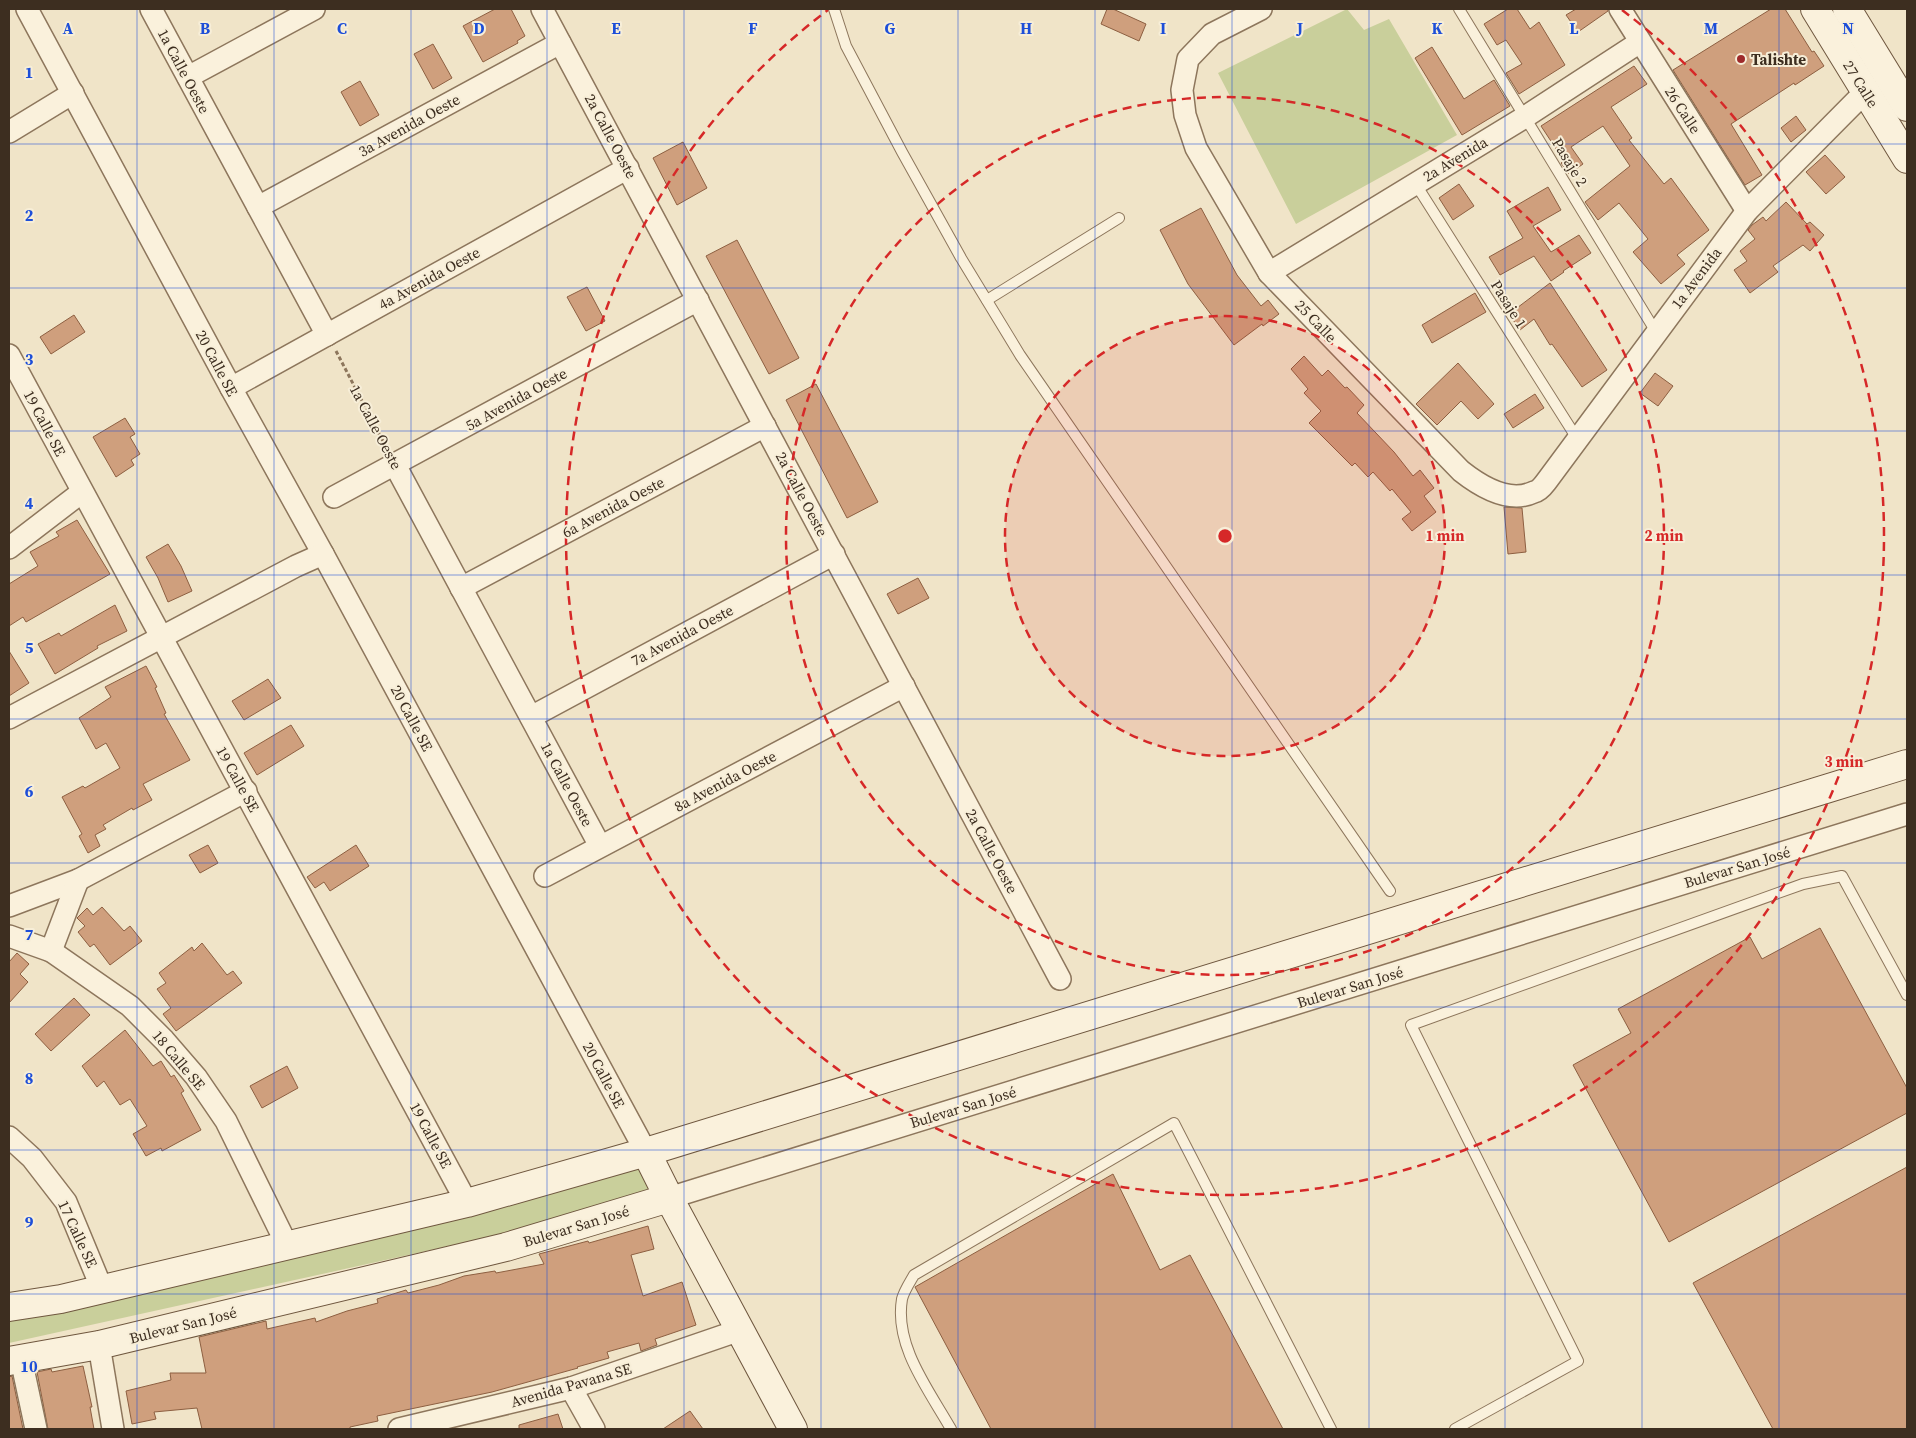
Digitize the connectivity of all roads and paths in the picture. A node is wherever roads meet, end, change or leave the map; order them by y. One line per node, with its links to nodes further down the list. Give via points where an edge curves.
1 (27, 9): 15 (street, 20 Calle SE)
2 (151, 9): 13 (street, 1a Calle Oeste)
3 (314, 9): 13 (street)
4 (542, 9): 12 (street, 2a Calle Oeste)
5 (834, 9): 27 (lane, via 846,46)
6 (1261, 9): 25 (street, 25 Calle, via 1212,34 1188,58 1182,90 1185,115 1196,148)
7 (1459, 9): 17 (lane, Pasaje 2)
8 (1620, 9): 11 (street, 26 Calle)
9 (1815, 9): 14 (street, 27 Calle)
10 (1847, 9): 16 (street, 27 Calle)
11 (1640, 42): 17 (street, 2a Avenida); 23 (street, 26 Calle)
12 (560, 43): 20 (street, 2a Calle Oeste); 22 (street, 3a Avenida Oeste)
13 (188, 77): 22 (street, 1a Calle Oeste)
14 (1866, 91): 19 (street, 27 Calle); 23 (street, 1a Avenida)
15 (73, 93): 18 (street); 31 (street, 20 Calle SE)
16 (1907, 107)
17 (1525, 117): 21 (street, 2a Avenida); 28 (lane, Pasaje 2)
18 (9, 132)
19 (1907, 160)
20 (628, 168): 26 (street, 2a Calle Oeste); 29 (street, 4a Avenida Oeste)
21 (1415, 183): 25 (street, 2a Avenida); 33 (lane, Pasaje 1)
22 (258, 207): 29 (street, 1a Calle Oeste)
23 (1747, 211): 28 (street, 1a Avenida)
24 (1119, 218): 27 (lane)
25 (1269, 273): 35 (street, 25 Calle, via 1467,476 1496,492 1519,496 1535,492)
26 (698, 300): 32 (street, 2a Calle Oeste); 34 (street, 5a Avenida Oeste)
27 (987, 300): 52 (lane, via 1020,355)
28 (1656, 332): 33 (street, 1a Avenida)
29 (327, 335): 31 (street, 4a Avenida Oeste); 34 (path, 1a Calle Oeste)
30 (9, 356): 36 (street, 19 Calle SE)
31 (231, 388): 39 (street, 20 Calle SE)
32 (765, 426): 40 (street, 2a Calle Oeste); 41 (street, 6a Avenida Oeste)
33 (1578, 440): 35 (street, 1a Avenida)
34 (395, 464): 37 (street, 5a Avenida Oeste); 41 (street, 1a Calle Oeste)
35 (1546, 482)
36 (82, 492): 38 (street); 42 (street, 19 Calle SE)
37 (334, 497)
38 (9, 548)
39 (323, 554): 42 (street); 59 (street, 20 Calle SE)
40 (834, 554): 43 (street, 2a Calle Oeste); 44 (street, 7a Avenida Oeste)
41 (461, 588): 44 (street, 1a Calle Oeste)
42 (161, 637): 45 (street); 47 (street, 19 Calle SE)
43 (904, 686): 49 (street, 8a Avenida Oeste); 56 (street, 2a Calle Oeste)
44 (530, 717): 49 (street, 1a Calle Oeste)
45 (9, 718)
46 (1907, 764): 59 (street)
47 (246, 792): 51 (street); 61 (street, 19 Calle SE)
48 (1907, 814): 60 (street, Bulevar San José)
49 (600, 846): 50 (street, 8a Avenida Oeste)
50 (545, 876)
51 (78, 880): 53 (street); 55 (street)
52 (1390, 891)
53 (9, 906)
54 (9, 936): 55 (street, 18 Calle SE)
55 (50, 951): 62 (street, 18 Calle SE, via 130,1006 196,1077 226,1121)
56 (1060, 979)
57 (1907, 995): 76 (lane, via 1842,876 1803,884 1411,1025 1578,1361)
58 (9, 1137): 63 (street, 17 Calle SE, via 32,1158 66,1202)
59 (646, 1152): 60 (street, 20 Calle SE); 61 (street)
60 (668, 1198): 65 (street, 20 Calle SE); 66 (street, Bulevar San José, via 506,1247)
61 (467, 1203): 62 (street)
62 (287, 1245): 63 (street)
63 (102, 1289): 64 (street)
64 (9, 1307)
65 (740, 1330): 68 (street, Avenida Pavana SE); 73 (street, 20 Calle SE)
66 (99, 1345): 67 (street, Bulevar San José); 70 (street)
67 (17, 1367): 69 (street)
68 (571, 1388): 71 (street, Avenida Pavana SE); 72 (street)
69 (36, 1429)
70 (113, 1429)
71 (400, 1429)
72 (594, 1429)
73 (793, 1429)
74 (951, 1429): 75 (lane, via 908,1352 901,1330 902,1298 914,1275 1174,1124)
75 (1332, 1429)
76 (1455, 1429)

